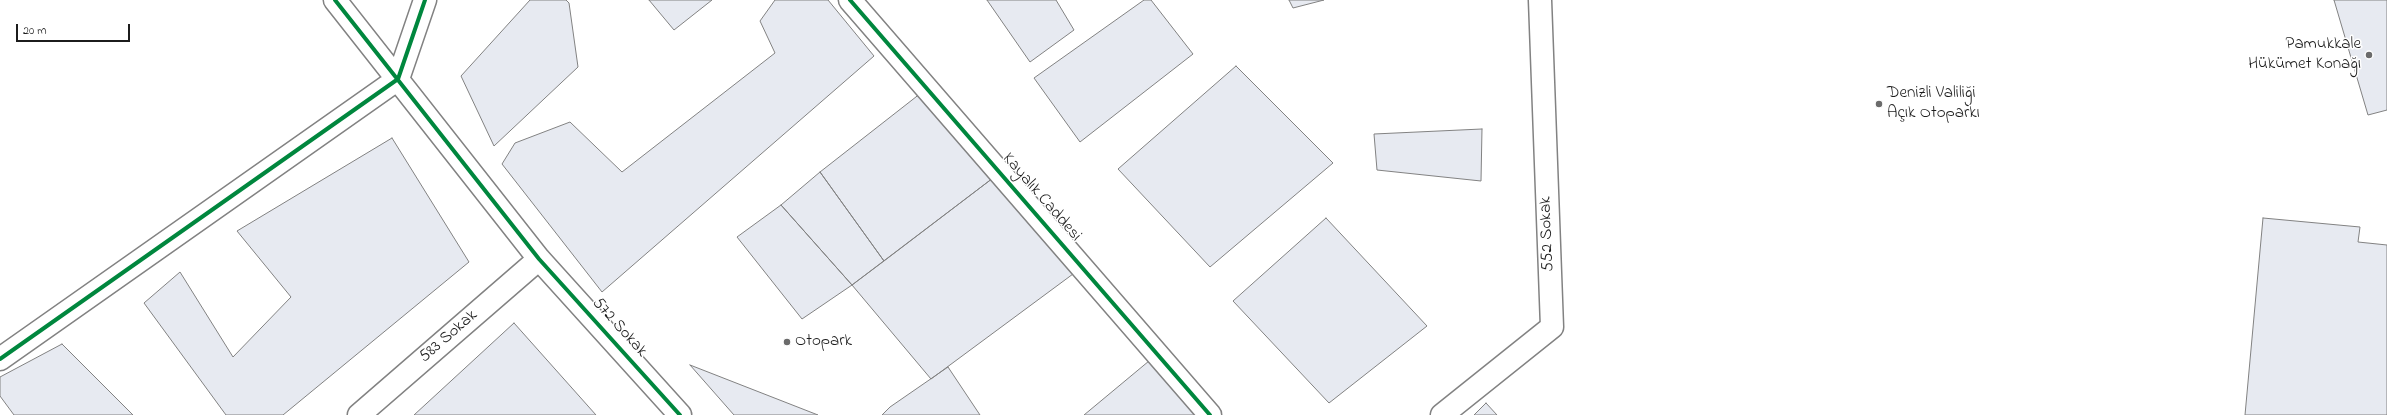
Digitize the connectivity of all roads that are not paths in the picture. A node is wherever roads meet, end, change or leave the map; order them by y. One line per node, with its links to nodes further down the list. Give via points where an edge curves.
1 (335, 0): 5 (street, 572 Sokak)
2 (425, 0): 5 (street)
3 (850, 0): 10 (street, Kayalık Caddesi)
4 (1540, 0): 11 (street, 552 Sokak, via 1552,327)
5 (398, 80): 6 (street, 572 Sokak); 7 (street)
6 (538, 259): 8 (street, 583 Sokak); 9 (street, 572 Sokak)
7 (0, 359)
8 (359, 415)
9 (680, 415)
10 (1210, 415)
11 (1442, 415)

